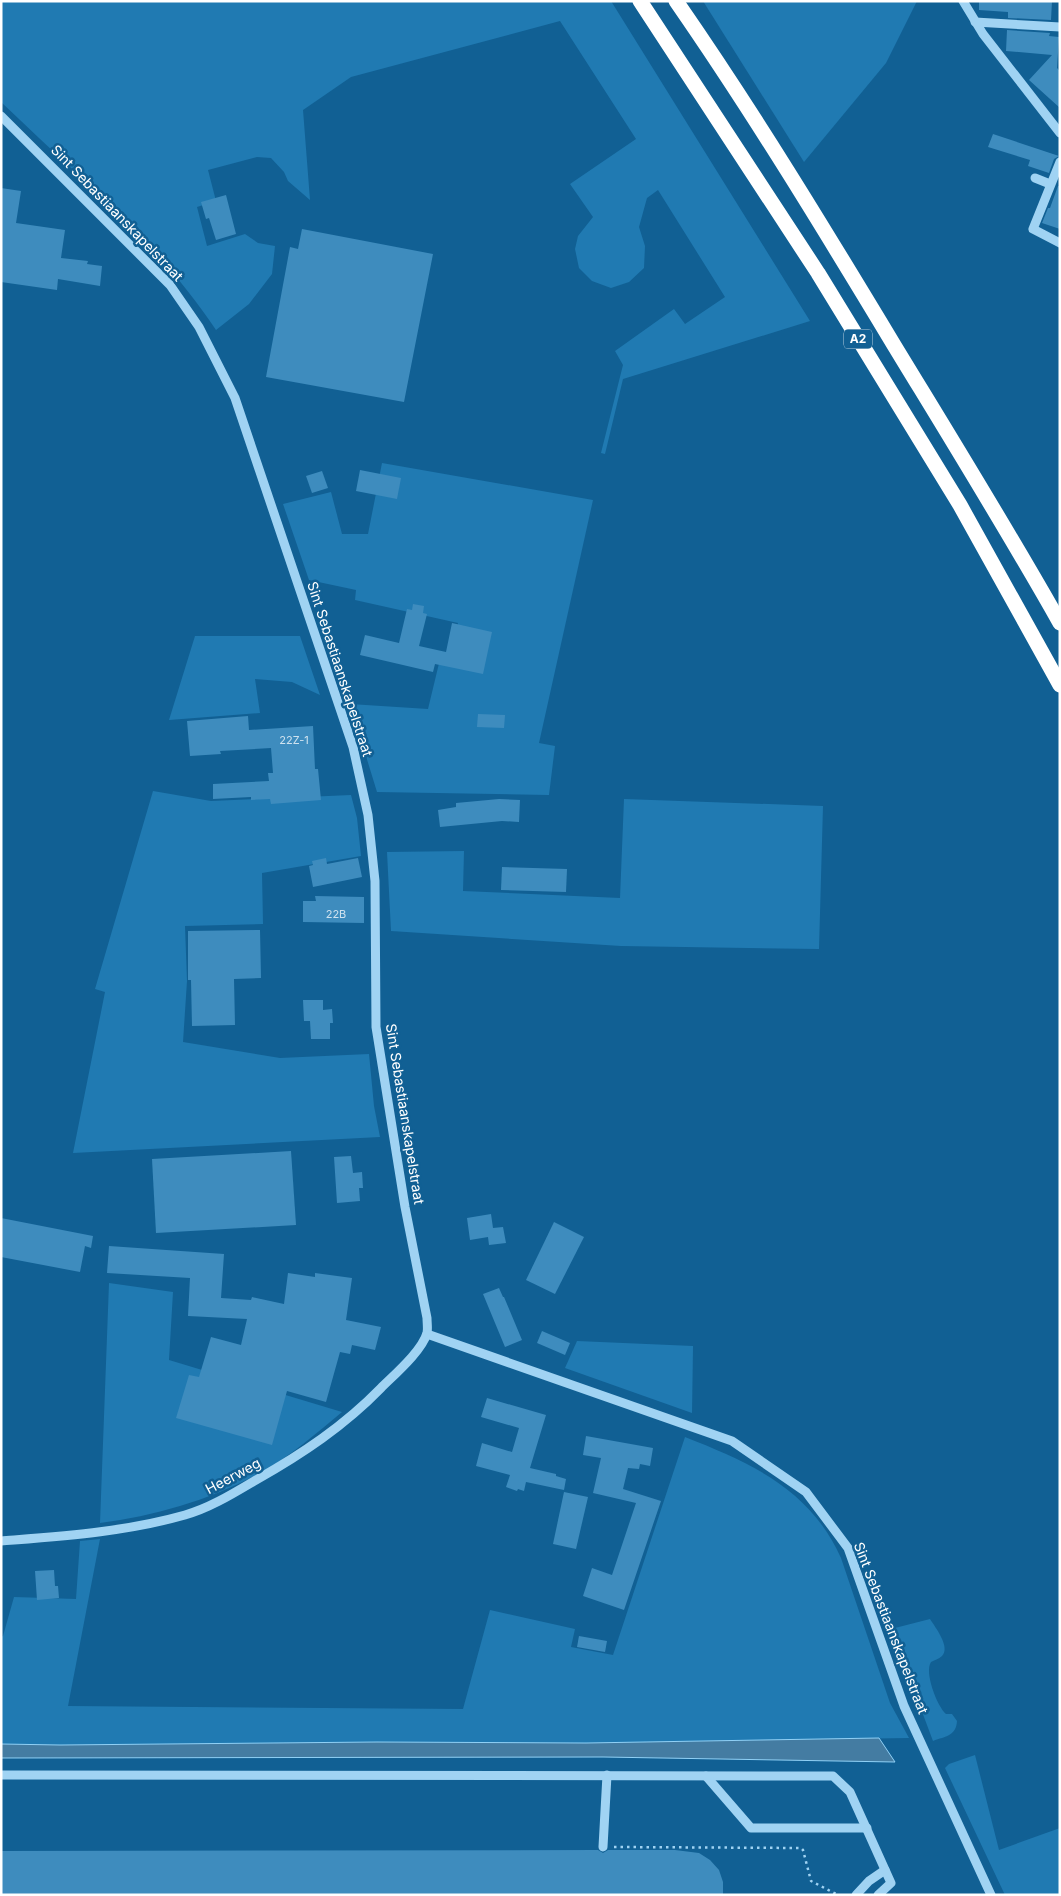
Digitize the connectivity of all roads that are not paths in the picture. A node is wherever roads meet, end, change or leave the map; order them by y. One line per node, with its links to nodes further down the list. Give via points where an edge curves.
1 (640, 1): 13 (highway, A2, via 838,306 960,505)
2 (676, 1): 12 (highway, A2, via 841,256)
3 (963, 1): 4 (street)
4 (975, 22): 5 (street); 7 (street)
5 (1060, 27)
6 (1, 116): 14 (street, Sint Sebastiaanskapelstraat, via 170,285 200,327 235,398 353,747 368,815 375,881 376,1027 405,1207 427,1318)
7 (1060, 133)
8 (1060, 162): 10 (street)
9 (1035, 178): 10 (street)
10 (1050, 184): 11 (street, via 1033,229)
11 (1060, 242)
12 (1060, 624)
13 (1060, 685)
14 (427, 1334): 15 (street, Heerweg, via 411,1357 359,1410 329,1435 233,1494 187,1514 133,1528); 24 (street, Sint Sebastiaanskapelstraat, via 732,1441 806,1492 848,1548 904,1706)
15 (1, 1541)
16 (1, 1775): 17 (street)
17 (606, 1775): 18 (street); 20 (street)
18 (706, 1776): 19 (street, via 750,1828); 19 (street, via 833,1776 850,1792)
19 (867, 1828): 21 (street)
20 (604, 1847)
21 (885, 1870): 22 (street); 23 (street, via 891,1883)
22 (856, 1895)
23 (878, 1895)
24 (991, 1895)

